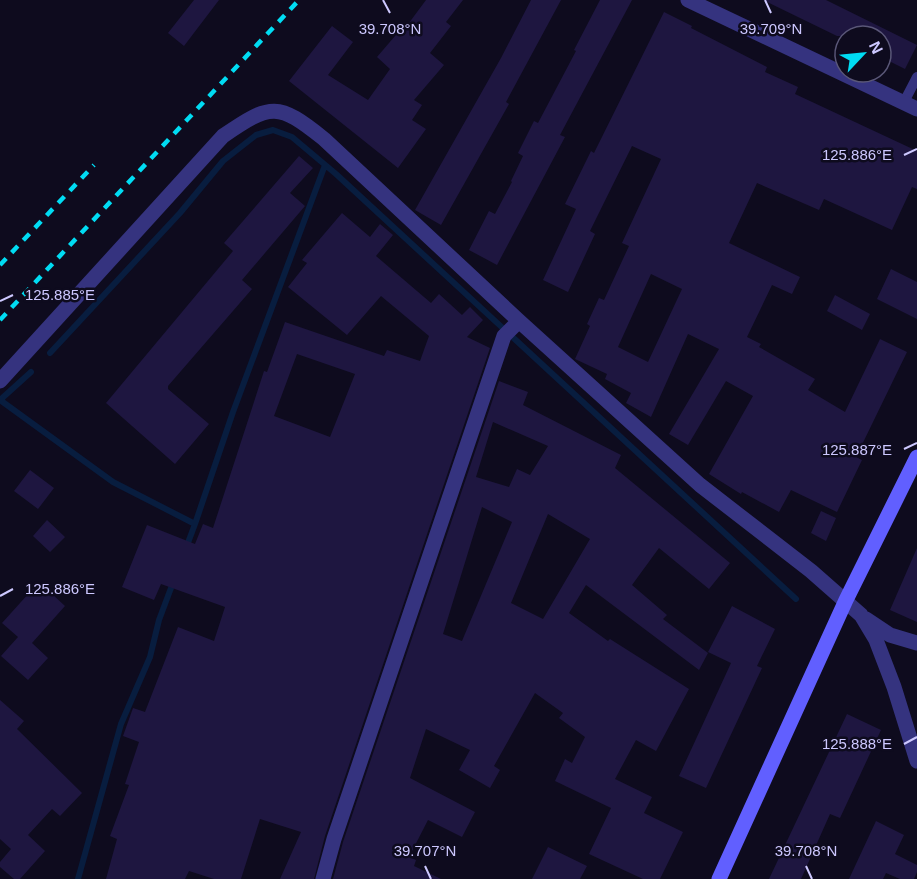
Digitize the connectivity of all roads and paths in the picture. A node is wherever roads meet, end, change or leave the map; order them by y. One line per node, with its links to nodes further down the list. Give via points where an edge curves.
1 (688, 0): 3 (street)
2 (917, 77): 3 (lane)
3 (910, 106)
4 (519, 321): 5 (street, via 324,139 283,112 268,110 223,136); 7 (street, via 700,485); 11 (street, via 504,336)
5 (0, 381)
6 (917, 457): 7 (main road)
7 (846, 600): 8 (street); 12 (main road)
8 (861, 615): 9 (street, via 890,634); 10 (street, via 876,640)
9 (917, 643)
10 (917, 761)
11 (323, 879)
12 (719, 879)

